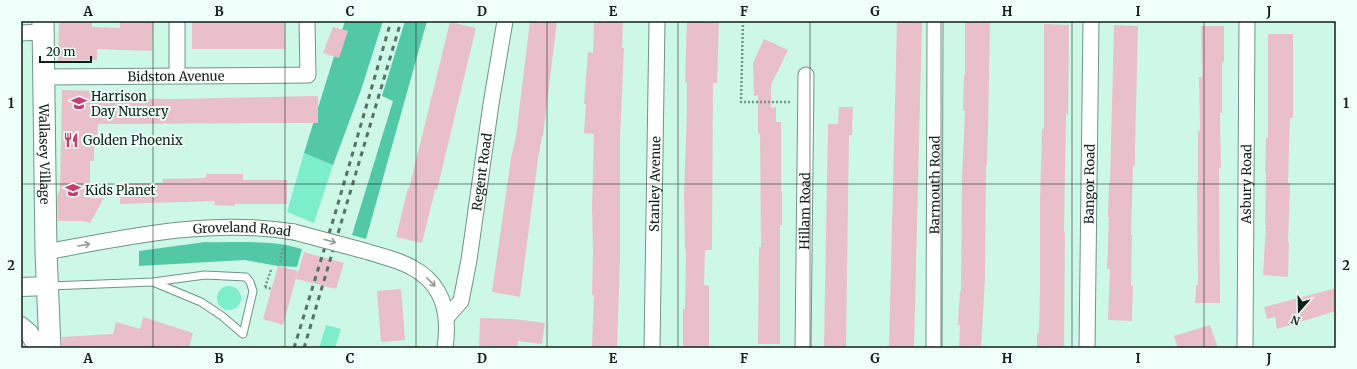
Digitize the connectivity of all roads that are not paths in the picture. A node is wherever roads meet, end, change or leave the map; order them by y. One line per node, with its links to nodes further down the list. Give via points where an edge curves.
1 (177, 21): 10 (street)
2 (307, 21): 10 (street, Bidston Avenue, via 308,75)
3 (505, 21): 17 (street, Regent Road, via 461,302)
4 (657, 21): 22 (street, Stanley Avenue)
5 (934, 21): 24 (street, Barmouth Road)
6 (1092, 21): 25 (street, Bangor Road)
7 (1247, 21): 26 (street, Asbury Road)
8 (43, 26): 9 (street); 12 (main road, Wallasey Village)
9 (21, 33)
10 (177, 75): 12 (street, Bidston Avenue)
11 (806, 75): 23 (street, Hillam Road)
12 (44, 77): 13 (main road, Wallasey Village)
13 (46, 252): 15 (main road, Wallasey Village); 17 (street, Groveland Road, one-way to 17, bridge, via 134,236 215,228 262,227 294,232 412,267 432,282 442,298)
14 (153, 282): 14 (lane, via 201,302 243,334 253,291 246,277 205,276); 15 (lane)
15 (48, 286): 16 (street); 20 (main road, Wallasey Village)
16 (21, 287)
17 (447, 317): 21 (street, Groveland Road)
18 (21, 326): 19 (street, via 29,333)
19 (38, 348)
20 (50, 348)
21 (445, 348)
22 (652, 348)
23 (803, 348)
24 (934, 348)
25 (1088, 348)
26 (1245, 348)

